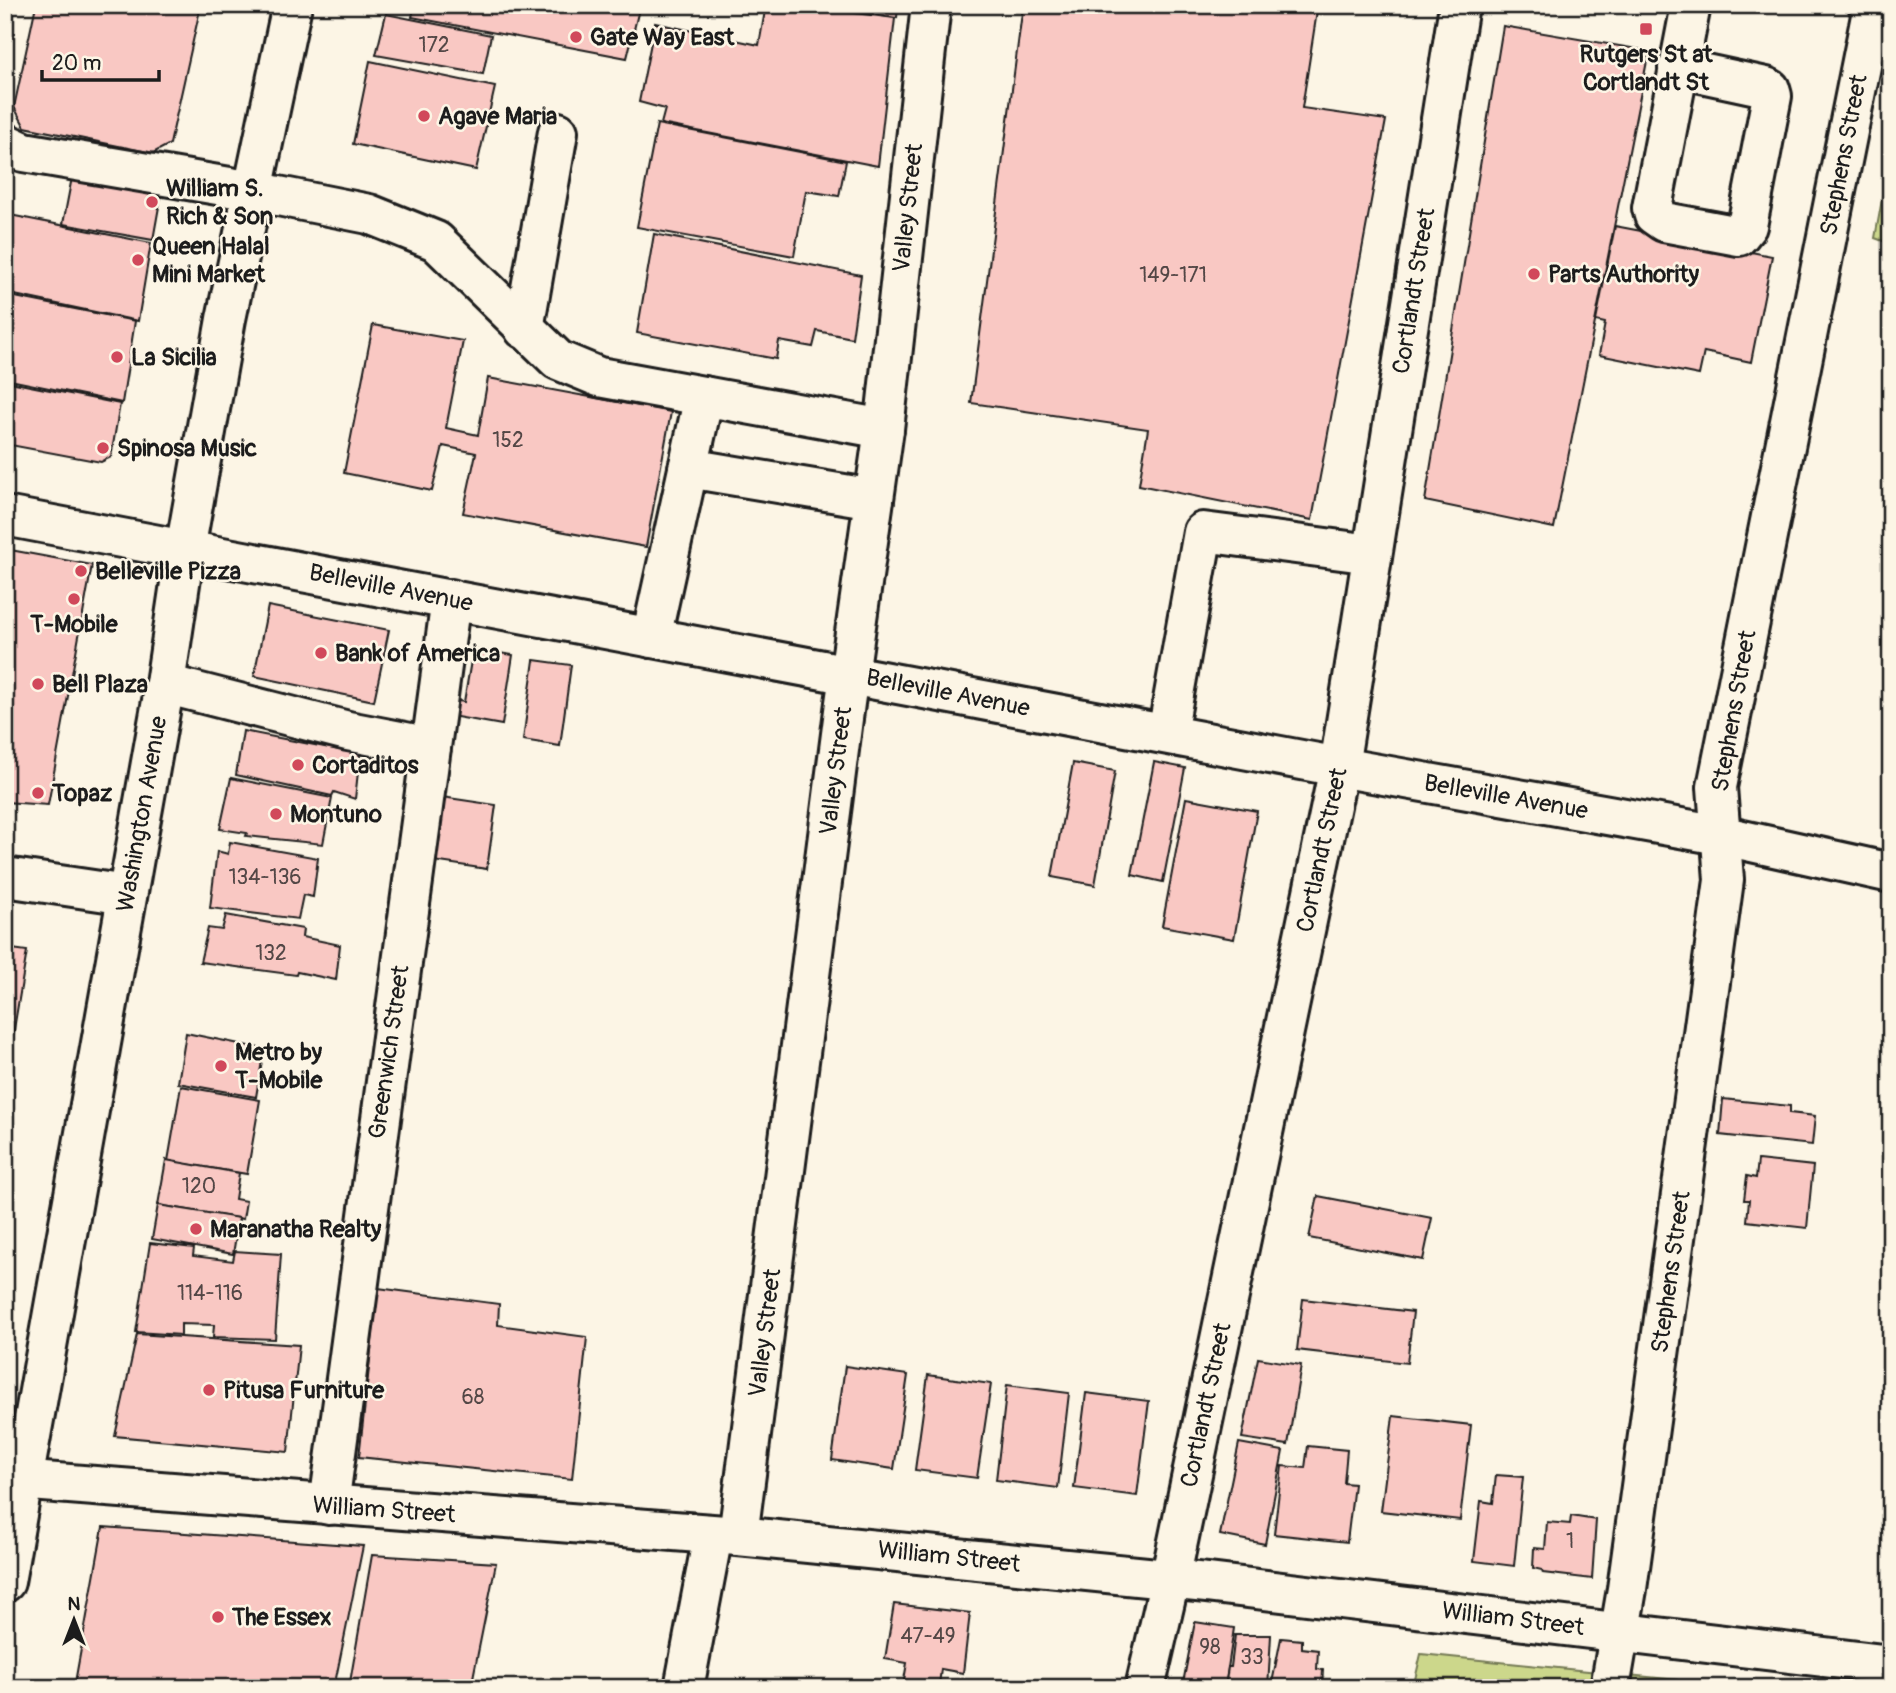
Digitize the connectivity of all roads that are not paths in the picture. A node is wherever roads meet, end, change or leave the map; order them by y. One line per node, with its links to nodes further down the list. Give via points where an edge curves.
1 (292, 5): 10 (street, Washington Avenue)
2 (931, 5): 13 (street, Valley Street)
3 (1459, 5): 18 (street, Cortlandt Street)
4 (1691, 5): 7 (street)
5 (1871, 5): 6 (street); 26 (street, Stephens Street, via 1717,787)
6 (1891, 9)
7 (1678, 68): 7 (street, via 1654,215 1664,222 1739,236 1747,226 1770,89)
8 (558, 132): 11 (street)
9 (5, 143): 10 (street, via 24,152)
10 (253, 191): 11 (street, via 369,214 436,241); 17 (street, Washington Avenue)
11 (524, 328): 12 (street, via 558,360 599,377)
12 (704, 396): 13 (street); 14 (street)
13 (884, 429): 15 (street, Valley Street)
14 (688, 468): 15 (street); 20 (street)
15 (874, 499): 21 (street, Valley Street)
16 (5, 516): 17 (street, Belleville Avenue)
17 (185, 550): 19 (street, Belleville Avenue); 22 (street, Washington Avenue)
18 (1372, 554): 23 (street, via 1203,531); 25 (street, Cortlandt Street)
19 (451, 599): 20 (street, Belleville Avenue); 24 (street, Greenwich Street)
20 (651, 638): 21 (street, Belleville Avenue)
21 (849, 674): 23 (street, Belleville Avenue); 32 (street, Valley Street)
22 (165, 684): 24 (street); 29 (street, Washington Avenue)
23 (1167, 734): 25 (street, Belleville Avenue)
24 (430, 747): 31 (street, Greenwich Street)
25 (1339, 767): 26 (street, Belleville Avenue); 33 (street, Cortlandt Street)
26 (1720, 835): 27 (street, Belleville Avenue); 35 (street, Stephens Street, via 1724,880)
27 (1891, 873)
28 (5, 877): 29 (street)
29 (127, 895): 30 (street, Washington Avenue)
30 (14, 1480): 31 (street, William Street); 34 (street, Washington Avenue)
31 (329, 1505): 32 (street, William Street)
32 (726, 1536): 33 (street, William Street); 37 (street, Valley Street)
33 (1170, 1580): 35 (street, William Street); 38 (street, Cortlandt Street)
34 (5, 1582)
35 (1621, 1631): 36 (street, William Street); 39 (street, Stephens Street)
36 (1891, 1665)
37 (684, 1688)
38 (1145, 1688)
39 (1610, 1688)

